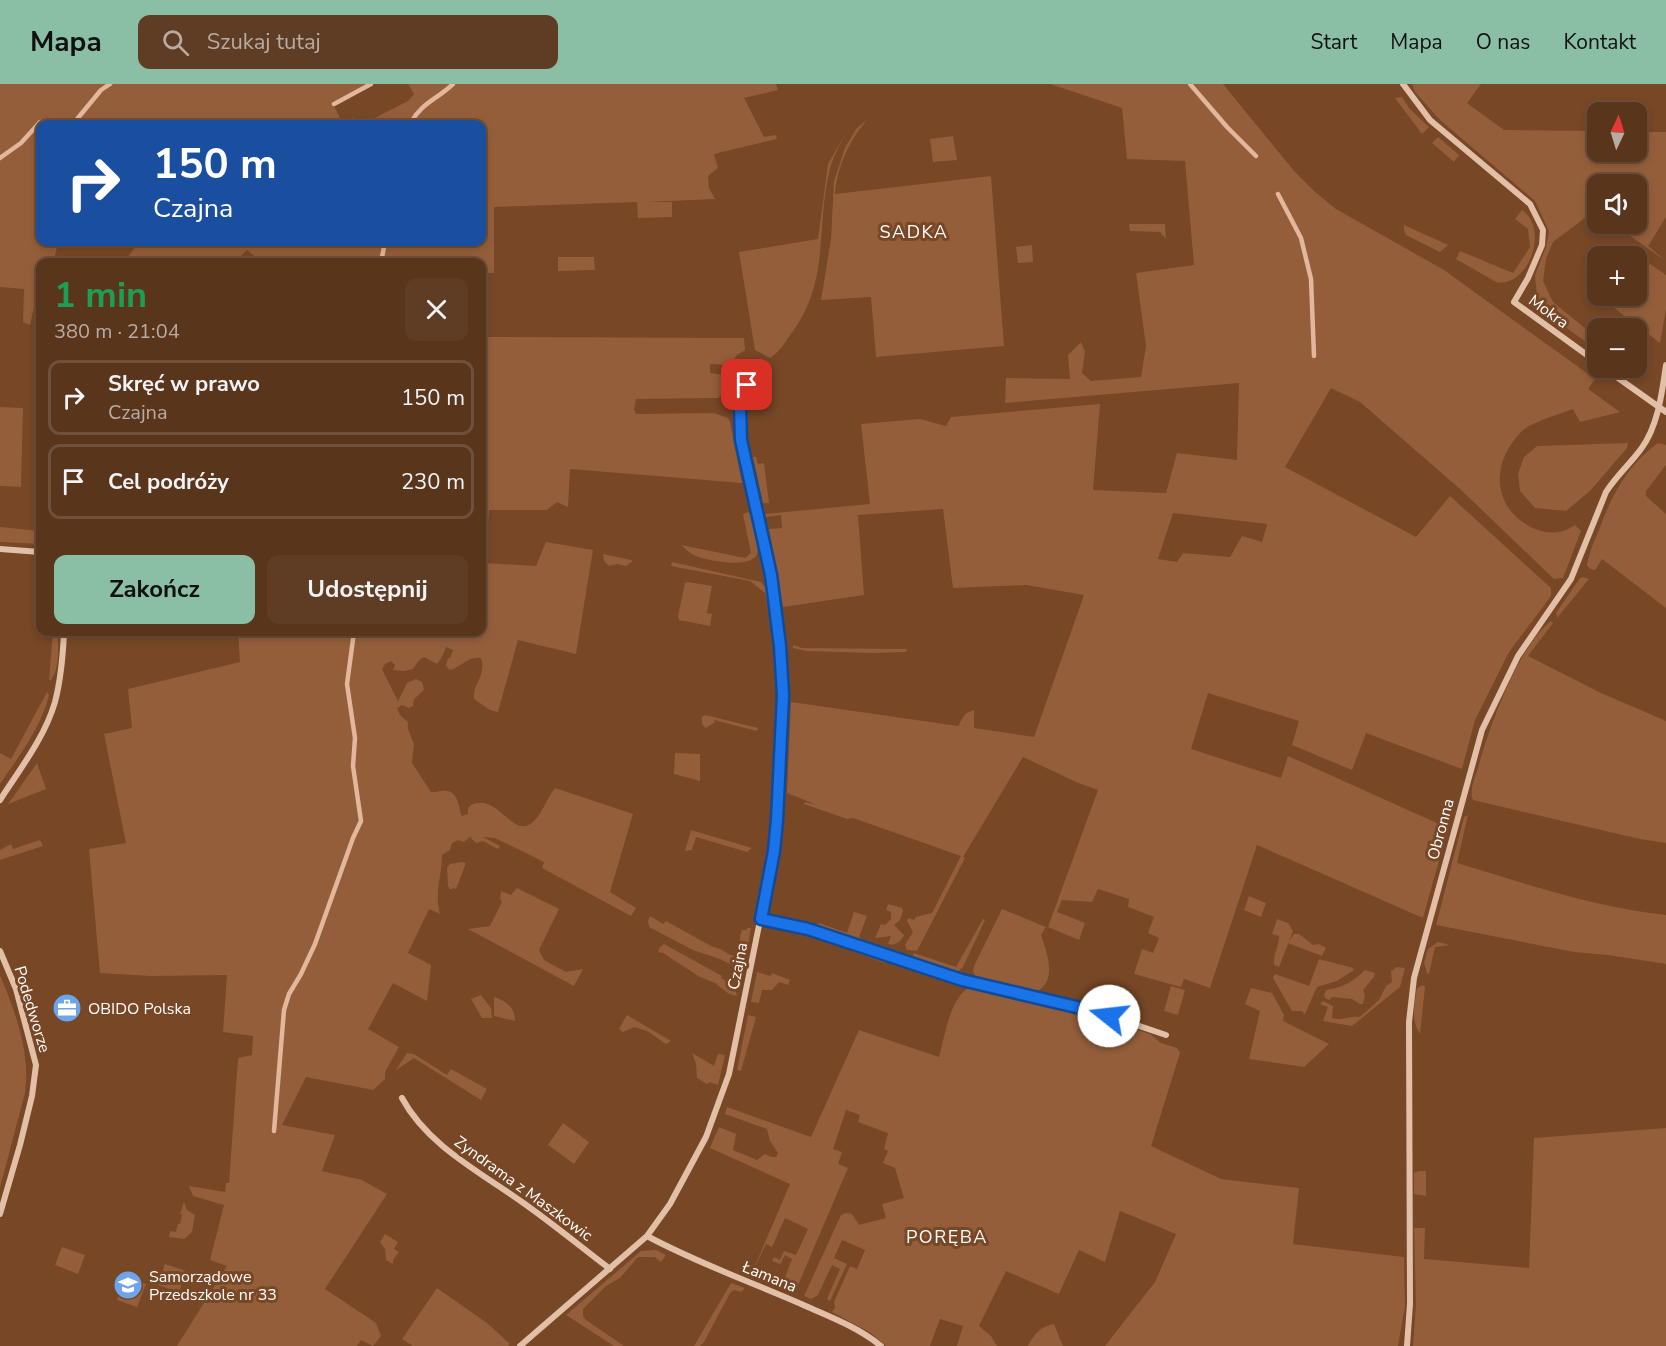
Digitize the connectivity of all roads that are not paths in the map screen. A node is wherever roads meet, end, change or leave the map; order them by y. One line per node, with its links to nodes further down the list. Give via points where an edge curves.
1 (1403, 84): 2 (street, Mokra, via 1430,120 1530,204 1543,230 1542,244 1514,302)
2 (1587, 355)
3 (1666, 365): 6 (street, Obronna)
4 (754, 377): 12 (street, Czajna, via 740,406 741,440 771,575 783,695 774,851)
5 (1618, 378): 6 (street)
6 (1658, 406): 7 (street); 21 (street, Obronna, via 1652,430 1641,449 1606,492 1567,586 1518,656 1475,751 1411,998)
7 (1666, 412)
8 (0, 549): 9 (street)
9 (36, 552)
10 (64, 636): 11 (street, via 55,703 35,745)
11 (0, 800)
12 (761, 919): 14 (street, via 808,929 962,980 1089,1010); 17 (street, Czajna, via 729,1074 715,1116 670,1204)
13 (0, 951): 16 (street, Podedworze, via 16,989 36,1065 32,1096)
14 (1166, 1035)
15 (402, 1098): 18 (street, Zyndrama z Maszkowic, via 417,1121 457,1158)
16 (0, 1214)
17 (647, 1236): 18 (street, Czajna); 20 (street, Łamana, via 682,1255 840,1321 867,1334)
18 (610, 1269): 19 (street, Czajna)
19 (520, 1346)
20 (880, 1346)
21 (1407, 1346)

